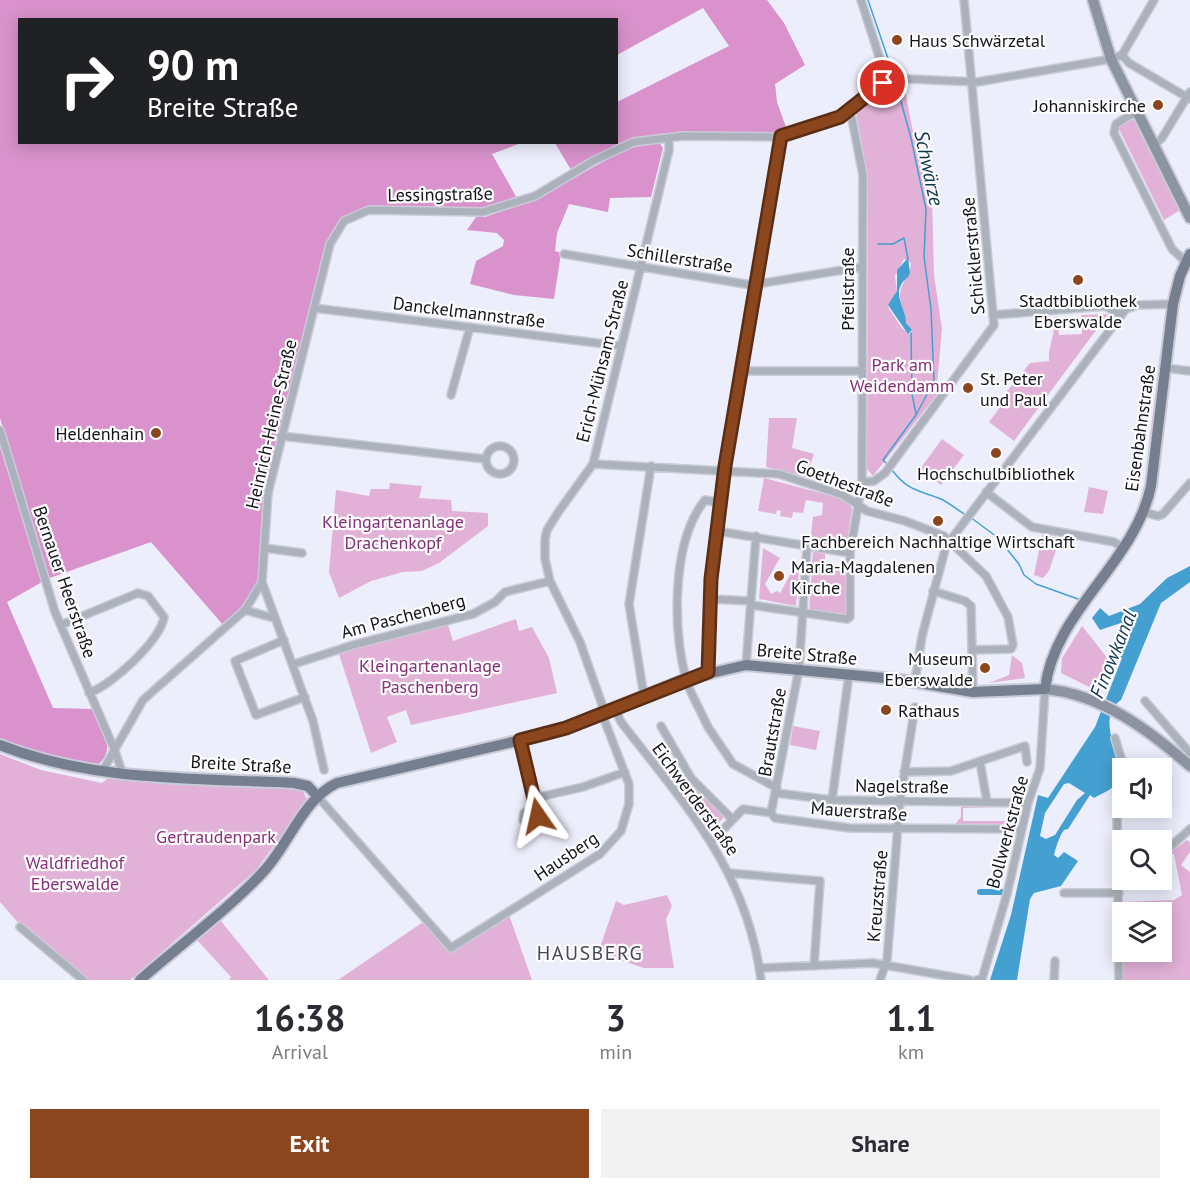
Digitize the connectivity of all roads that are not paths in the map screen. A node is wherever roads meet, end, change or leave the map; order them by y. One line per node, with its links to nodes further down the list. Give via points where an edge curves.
1 (861, 0): 7 (street)
2 (964, 0): 8 (street, Schicklerstraße)
3 (1093, 0): 6 (main road)
4 (1154, 0): 5 (street)
5 (1122, 55): 6 (street); 9 (street, via 1129,63)
6 (1111, 59): 8 (street); 10 (main road)
7 (891, 78): 8 (street); 11 (street, Lessingstraße)
8 (972, 82): 24 (street, Schicklerstraße)
9 (1189, 96): 14 (street)
10 (1137, 111): 14 (main road); 17 (street, via 1116,124 1114,133 1172,249)
11 (847, 112): 12 (street, Lessingstraße); 19 (street, Pfeilstraße, via 852,119 863,176)
12 (781, 136): 13 (street, Lessingstraße); 20 (street)
13 (669, 138): 18 (street, Erich-Mühsam-Straße); 22 (street, Lessingstraße, via 620,147 535,196 496,210 358,212 344,221 333,237)
14 (1154, 145): 15 (main road)
15 (1190, 218)
16 (564, 254): 18 (street, Schillerstraße)
17 (1188, 258): 21 (main road, Eisenbahnstraße)
18 (641, 267): 20 (street, Schillerstraße); 26 (street, Erich-Mühsam-Straße)
19 (861, 267): 20 (street, Schillerstraße); 29 (street, Pfeilstraße)
20 (756, 285): 28 (street)
21 (1173, 304): 23 (street, via 1131,307); 27 (main road, Eisenbahnstraße)
22 (314, 308): 25 (street, Danckelmannstraße); 33 (street, Heinrich-Heine-Straße)
23 (1121, 315): 24 (street, via 1105,306); 40 (street)
24 (994, 318): 38 (street, Schicklerstraße, via 993,328 878,480)
25 (470, 327): 26 (street, Danckelmannstraße); 31 (street)
26 (621, 346): 35 (street, Erich-Mühsam-Straße)
27 (1166, 368): 30 (street); 43 (main road, Eisenbahnstraße, via 1151,486)
28 (741, 371): 29 (street); 37 (street)
29 (861, 371): 38 (street, Pfeilstraße)
30 (1190, 371)
31 (451, 395)
32 (0, 430): 60 (street, Bernauer Heerstraße)
33 (281, 436): 34 (street); 48 (street, Heinrich-Heine-Straße, via 268,493)
34 (485, 459): 34 (street, via 488,469 496,474 510,471 514,462 511,452 503,447 489,450)
35 (593, 464): 36 (street, Goethestraße); 52 (street, Erich-Mühsam-Straße, via 547,530 545,559)
36 (651, 466): 37 (street, Goethestraße); 73 (street, via 629,604)
37 (725, 470): 41 (street); 42 (street, Goethestraße, via 779,474 843,495)
38 (862, 482): 42 (street, Pfeilstraße)
39 (1190, 483): 43 (street, via 1163,514)
40 (986, 492): 46 (street); 49 (street, via 1032,527 1114,542)
41 (722, 503): 44 (street); 68 (street, Nagelstraße, via 705,501 693,516 685,544 678,607)
42 (858, 504): 46 (street, Goethestraße, via 867,511 941,534); 51 (street, Pfeilstraße)
43 (1143, 512): 49 (main road, Eisenbahnstraße)
44 (717, 531): 45 (street); 55 (street)
45 (756, 536): 47 (street); 56 (street)
46 (949, 541): 54 (street); 62 (street, Goethestraße, via 986,576 1008,617 1013,645 1009,650)
47 (807, 547): 51 (street); 58 (street, Brautstraße)
48 (264, 548): 50 (street); 53 (street, Heinrich-Heine-Straße)
49 (1124, 548): 70 (main road, Eisenbahnstraße, via 1060,638)
50 (302, 553)
51 (850, 553): 58 (street, Pfeilstraße, via 849,619)
52 (550, 581): 63 (street, Am Paschenberg, via 505,592 473,614); 77 (street, Erich-Mühsam-Straße, via 580,642)
53 (262, 582): 57 (street, Heinrich-Heine-Straße); 59 (street)
54 (933, 591): 62 (street, via 971,606); 69 (street, via 922,636)
55 (710, 599): 56 (street); 66 (street)
56 (751, 603): 58 (street); 64 (street)
57 (245, 610): 59 (street); 82 (street, Heinrich-Heine-Straße, via 147,695)
58 (803, 615): 65 (street, Brautstraße)
59 (274, 618): 61 (street)
60 (61, 625): 72 (street, Bernauer Heerstraße); 72 (street, via 138,594 148,596 162,612 163,623 146,647 109,684)
61 (284, 640): 63 (street); 74 (street, via 235,661 256,716)
62 (972, 650): 71 (street)
63 (294, 664): 74 (street)
64 (746, 665): 65 (main road, Breite Straße); 66 (main road, Breite Straße)
65 (799, 669): 67 (main road, Breite Straße); 93 (street, Brautstraße)
66 (708, 672): 68 (main road, Breite Straße)
67 (849, 674): 69 (main road, Breite Straße); 96 (street)
68 (687, 682): 73 (main road, Breite Straße); 93 (street, Nagelstraße, via 708,727 733,764)
69 (918, 683): 71 (main road, Breite Straße)
70 (1045, 689): 71 (main road, Breite Straße); 87 (main road, Breite Straße, via 1070,693 1119,715 1152,735); 99 (street, Bollwerkstraße, via 1042,754)
71 (973, 692)
72 (89, 693): 82 (street, Bernauer Heerstraße)
73 (644, 696): 77 (main road, Breite Straße)
74 (305, 697): 88 (street)
75 (1145, 701): 83 (street)
76 (915, 707): 91 (street, Kreuzstraße)
77 (607, 712): 80 (main road, Breite Straße); 90 (street, Hausberg); 106 (street, Eichwerderstraße, via 621,722)
78 (661, 726): 102 (street, via 698,787)
79 (1115, 738): 84 (street)
80 (520, 740): 94 (main road, Breite Straße, via 337,783); 95 (street)
81 (0, 745): 89 (main road, Breite Straße, via 63,765)
82 (115, 751): 89 (street, Heinrich-Heine-Straße); 92 (street, Bernauer Heerstraße)
83 (1190, 753)
84 (1121, 758)
85 (980, 762): 86 (street, via 1025,746); 91 (street, via 951,771); 98 (street)
86 (1027, 762)
87 (1190, 766)
88 (324, 770)
89 (102, 772): 92 (main road, Breite Straße)
90 (625, 772): 94 (street, Hausberg, via 630,794 628,811 621,831 607,849 451,948); 95 (street)
91 (904, 772): 97 (street, Kreuzstraße)
92 (123, 775): 94 (main road, Breite Straße, via 294,783 308,786)
93 (777, 790): 96 (street, Nagelstraße); 101 (street, Brautstraße)
94 (318, 797): 119 (main road, via 264,871)
95 (535, 798): 100 (street)
96 (832, 800): 97 (street, Nagelstraße)
97 (900, 801): 98 (street, Nagelstraße); 104 (street, Kreuzstraße)
98 (987, 802): 99 (street, Nagelstraße)
99 (1028, 803): 103 (street, Bollwerkstraße)
100 (536, 808)
101 (771, 813): 102 (street, Mauerstraße, via 744,809); 104 (street, Mauerstraße, via 775,818 811,824)
102 (732, 819): 106 (street)
103 (1021, 829): 104 (street, Mauerstraße); 117 (street, Bollwerkstraße, via 1007,894)
104 (898, 830): 114 (street, Kreuzstraße)
105 (1190, 830): 107 (street)
106 (712, 841): 108 (street, Eichwerderstraße)
107 (1172, 845)
108 (729, 873): 115 (street, via 820,881); 116 (street, Eichwerderstraße, via 747,915)
109 (1119, 890): 111 (street)
110 (1064, 893): 111 (street)
111 (1119, 893): 124 (street)
112 (20, 927): 118 (street)
113 (1055, 961): 123 (street)
114 (884, 964): 115 (street); 121 (street, Kreuzstraße); 122 (street)
115 (814, 966): 116 (street)
116 (760, 968): 120 (street, Eichwerderstraße)
117 (980, 979)
118 (83, 980)
119 (140, 980)
120 (761, 980)
121 (880, 980)
122 (970, 980)
123 (1054, 980)
124 (1119, 980)

